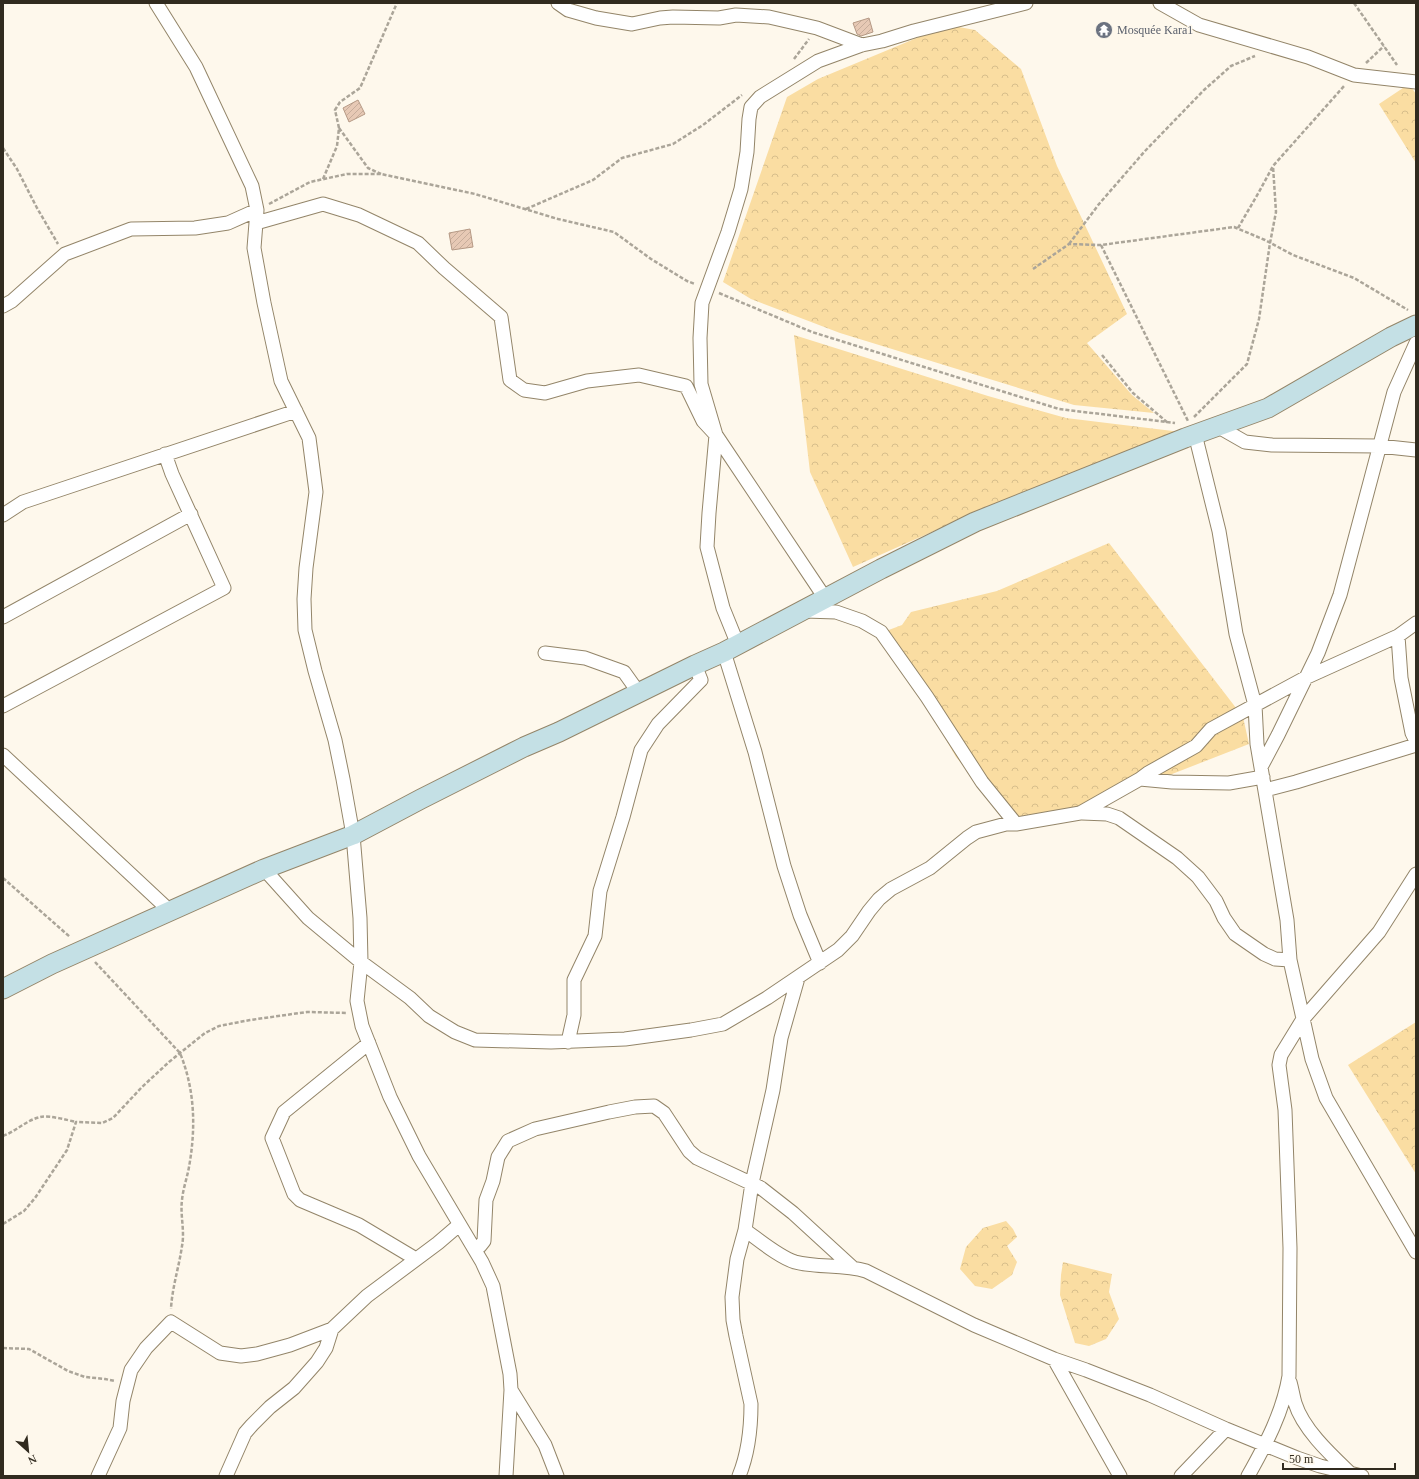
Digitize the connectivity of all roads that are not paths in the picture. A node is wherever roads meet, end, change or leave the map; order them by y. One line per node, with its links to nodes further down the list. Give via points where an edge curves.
1 (156, 3): 7 (street, via 196,67 252,186)
2 (558, 3): 5 (street, via 568,10 596,18 632,24 660,18 719,18 736,15 769,17 817,28)
3 (1026, 3): 5 (street)
4 (1160, 3): 6 (street, via 1199,25 1308,57 1354,75)
5 (862, 45): 14 (street, via 818,61 760,98 751,107 741,188 702,303 701,384)
6 (1412, 81)
7 (256, 217): 8 (street, via 195,228 131,229 65,254); 11 (street, via 254,248 265,310 281,381); 14 (street, via 323,204 359,215 418,243 500,317 510,380 524,390 545,393 587,381 639,375 686,386 703,421)
8 (3, 306)
9 (1413, 318): 12 (street, via 1391,337 1268,408)
10 (1416, 343): 15 (street, via 1394,392)
11 (296, 411): 17 (street); 40 (street, via 309,438 316,492 304,591 305,630 335,740)
12 (1217, 426): 13 (street); 15 (street, via 1245,442 1272,445)
13 (1195, 434): 20 (street, via 975,522); 30 (street, via 1219,531 1236,634)
14 (716, 435): 20 (street); 25 (street, via 707,547 724,608)
15 (1379, 446): 16 (street); 28 (street, via 1340,595 1318,653)
16 (1416, 450)
17 (165, 454): 18 (street, via 23,502); 19 (street)
18 (3, 514)
19 (191, 514): 22 (street); 31 (street, via 224,588)
20 (825, 598): 21 (street)
21 (803, 610): 25 (street); 39 (street, via 836,612 880,632 927,697 982,782)
22 (6, 612)
23 (1416, 623): 24 (street)
24 (1398, 636): 28 (street); 32 (street, via 1401,678 1412,733)
25 (731, 648): 27 (street); 46 (street, via 784,866 800,915)
26 (546, 654): 29 (street, via 585,658 624,672)
27 (695, 665): 29 (street); 50 (street, via 701,680 658,724 641,750 600,891 595,936 574,980 574,1015)
28 (1305, 678): 30 (street); 35 (street)
29 (639, 693): 40 (street, via 524,747)
30 (1255, 705): 35 (street, via 1257,744); 36 (street, via 1211,729 1196,746)
31 (3, 706)
32 (1416, 741)
33 (1416, 745): 37 (street)
34 (3, 755): 43 (street)
35 (1262, 772): 36 (street, via 1229,783); 37 (street)
36 (1140, 779): 38 (street)
37 (1265, 790): 44 (street, via 1287,920)
38 (1080, 813): 39 (street); 44 (street, via 1107,814 1130,825 1177,858 1198,877 1216,901 1235,934 1264,954 1275,959)
39 (1016, 824): 46 (street, via 976,832 930,868 891,889 869,911 852,936)
40 (353, 835): 41 (street); 45 (street)
41 (264, 870): 43 (street); 45 (street, via 308,918)
42 (1416, 874): 49 (street, via 1379,932)
43 (170, 911): 48 (street)
44 (1290, 960): 49 (street)
45 (361, 962): 50 (street, via 410,998 429,1016 455,1032 475,1040); 51 (street, via 357,1001 362,1026)
46 (820, 963): 47 (street)
47 (798, 978): 50 (street, via 723,1024 625,1039); 52 (street, via 781,1038 773,1090)
48 (3, 989)
49 (1303, 1019): 56 (street, via 1312,1059 1326,1098); 61 (street, via 1281,1055 1279,1065 1285,1110 1290,1248)
50 (568, 1042)
51 (369, 1043): 53 (street, via 390,1096 416,1150); 57 (street, via 284,1112 272,1138 294,1194 300,1200 359,1226)
52 (752, 1183): 54 (street); 55 (street, via 697,1158 664,1113 654,1106 622,1109 535,1129 508,1141 498,1157 486,1200 484,1241); 58 (street, via 793,1213)
53 (459, 1225): 55 (street); 57 (street)
54 (745, 1230): 58 (street, via 794,1261); 70 (street, via 737,1259 732,1297 735,1331 751,1404 744,1462)
55 (474, 1249): 62 (street, via 493,1286)
56 (1416, 1252)
57 (416, 1259): 59 (street, via 367,1296)
58 (852, 1267): 60 (street, via 866,1271 974,1325)
59 (332, 1329): 66 (street, via 290,1345 241,1356 220,1353 171,1322 146,1348 131,1370 123,1401 120,1428); 67 (street, via 326,1348 317,1362 294,1388 270,1407 245,1433)
60 (1054, 1359): 63 (street, via 1150,1395); 71 (street)
61 (1289, 1376): 64 (street, via 1282,1407); 65 (street, via 1295,1404 1307,1426 1327,1451)
62 (511, 1390): 68 (street); 69 (street, via 545,1445)
63 (1226, 1429): 64 (street); 72 (street)
64 (1265, 1446): 65 (street, via 1320,1466); 73 (street)
65 (1356, 1474)
66 (98, 1476)
67 (226, 1476)
68 (506, 1476)
69 (557, 1476)
70 (739, 1476)
71 (1120, 1476)
72 (1181, 1476)
73 (1248, 1476)

